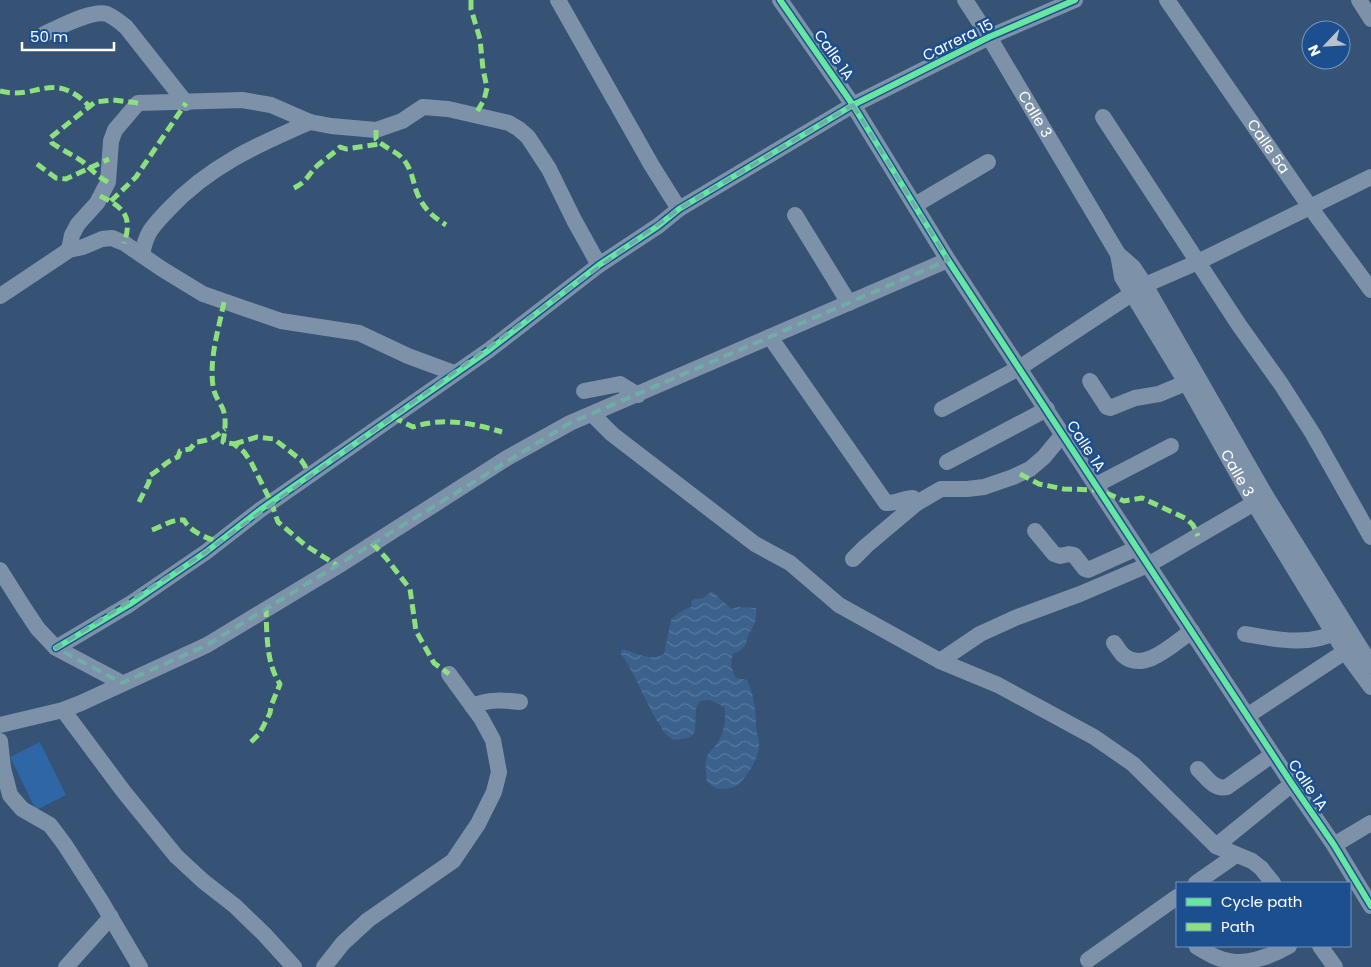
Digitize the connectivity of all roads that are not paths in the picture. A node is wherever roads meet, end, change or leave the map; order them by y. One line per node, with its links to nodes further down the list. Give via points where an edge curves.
1 (558, 0): 18 (street)
2 (780, 0): 11 (street, Calle 1A)
3 (966, 0): 9 (street, Calle 3)
4 (1075, 0): 9 (street, Carrera 15)
5 (1168, 0): 17 (street, Calle 5a)
6 (1359, 0): 7 (street)
7 (1371, 19)
8 (44, 34): 10 (street, via 95,13 105,13 126,27)
9 (989, 37): 11 (street, Carrera 15); 25 (street, Calle 3, via 1118,254 1122,277)
10 (186, 103): 13 (street, via 242,100 270,105); 20 (street, via 138,103 115,130 108,182 97,203 78,224)
11 (854, 105): 16 (street, Calle 1A); 18 (street, Carrera 15)
12 (1103, 117): 23 (street)
13 (310, 122): 21 (street, via 251,148 181,196 151,227); 24 (street, via 376,130 402,121 423,107 509,123 519,128 542,158)
14 (988, 162): 16 (street)
15 (1371, 176): 17 (street)
16 (915, 205): 22 (street, Calle 1A)
17 (1310, 207): 23 (street); 26 (street, Calle 5a)
18 (679, 209): 24 (street, Carrera 15)
19 (795, 215): 28 (street)
20 (69, 250): 21 (street, via 112,238); 27 (street)
21 (142, 255): 31 (street, via 203,294 281,321 359,333)
22 (948, 260): 28 (street); 30 (street, Calle 1A)
23 (1198, 262): 25 (street); 46 (street, via 1313,434)
24 (599, 265): 31 (street, Carrera 15)
25 (1139, 289): 30 (street); 32 (street, Calle 3)
26 (1371, 290)
27 (0, 296)
28 (849, 303): 29 (street)
29 (770, 337): 35 (street); 44 (street, via 886,503 913,498)
30 (1019, 368): 36 (street); 37 (street, Calle 1A)
31 (454, 373): 55 (street, Carrera 15, via 206,552 130,604)
32 (1193, 380): 33 (street, via 1110,408); 43 (street, Calle 3)
33 (1090, 381)
34 (584, 391): 35 (street, via 620,384)
35 (638, 395): 38 (street)
36 (942, 409)
37 (1047, 409): 39 (street, Calle 1A); 41 (street)
38 (592, 414): 57 (street, via 612,434 755,544 790,564 839,605); 60 (street, via 507,458 207,645)
39 (1063, 434): 42 (street, Calle 1A); 44 (street, via 1030,469 984,487 941,489)
40 (1171, 446): 42 (street)
41 (947, 462)
42 (1096, 485): 47 (street, Calle 1A)
43 (1260, 500): 49 (street); 51 (street, Calle 3)
44 (917, 503): 48 (street)
45 (1035, 531): 47 (street, via 1054,554 1074,555 1088,570)
46 (1371, 537)
47 (1137, 548): 49 (street, Calle 1A)
48 (853, 558)
49 (1148, 565): 52 (street, Calle 1A); 57 (street, via 1015,618 980,634)
50 (0, 570): 55 (street, via 38,629)
51 (1341, 630): 53 (street, via 1323,639 1283,641); 56 (street, Calle 3)
52 (1192, 631): 54 (street, via 1143,662 1123,656); 65 (street, Calle 1A)
53 (1245, 634)
54 (1114, 643)
55 (56, 648): 60 (street)
56 (1351, 648): 58 (street, Calle 3); 61 (street, Calle 3); 65 (street)
57 (940, 660): 73 (street, via 998,685 1102,742 1133,764)
58 (1371, 665)
59 (449, 674): 63 (street)
60 (122, 683): 64 (street)
61 (1371, 687)
62 (520, 702): 63 (street, via 495,700)
63 (472, 706): 87 (street, via 493,740 499,772 494,792 478,824 453,861 368,920)
64 (63, 710): 66 (street); 86 (street, via 176,856 235,906)
65 (1247, 716): 68 (street, Calle 1A)
66 (0, 725)
67 (0, 741): 79 (street, via 10,795 22,809 50,825)
68 (1272, 755): 69 (street, via 1227,787 1215,786); 70 (street, Calle 1A)
69 (1198, 769)
70 (1292, 784): 72 (street, Calle 1A); 73 (street)
71 (1368, 831): 72 (street)
72 (1334, 845): 78 (street, Calle 1A)
73 (1216, 846): 74 (street)
74 (1236, 855): 75 (street); 76 (street, via 1261,868)
75 (1197, 882)
76 (1269, 882)
77 (1176, 898): 83 (street)
78 (1371, 906)
79 (111, 917): 84 (street); 85 (street)
80 (1197, 947): 81 (street, via 1231,962 1268,957)
81 (1287, 947)
82 (1321, 947): 88 (street)
83 (1088, 960)
84 (66, 967)
85 (140, 967)
86 (294, 967)
87 (324, 967)
88 (1335, 967)

